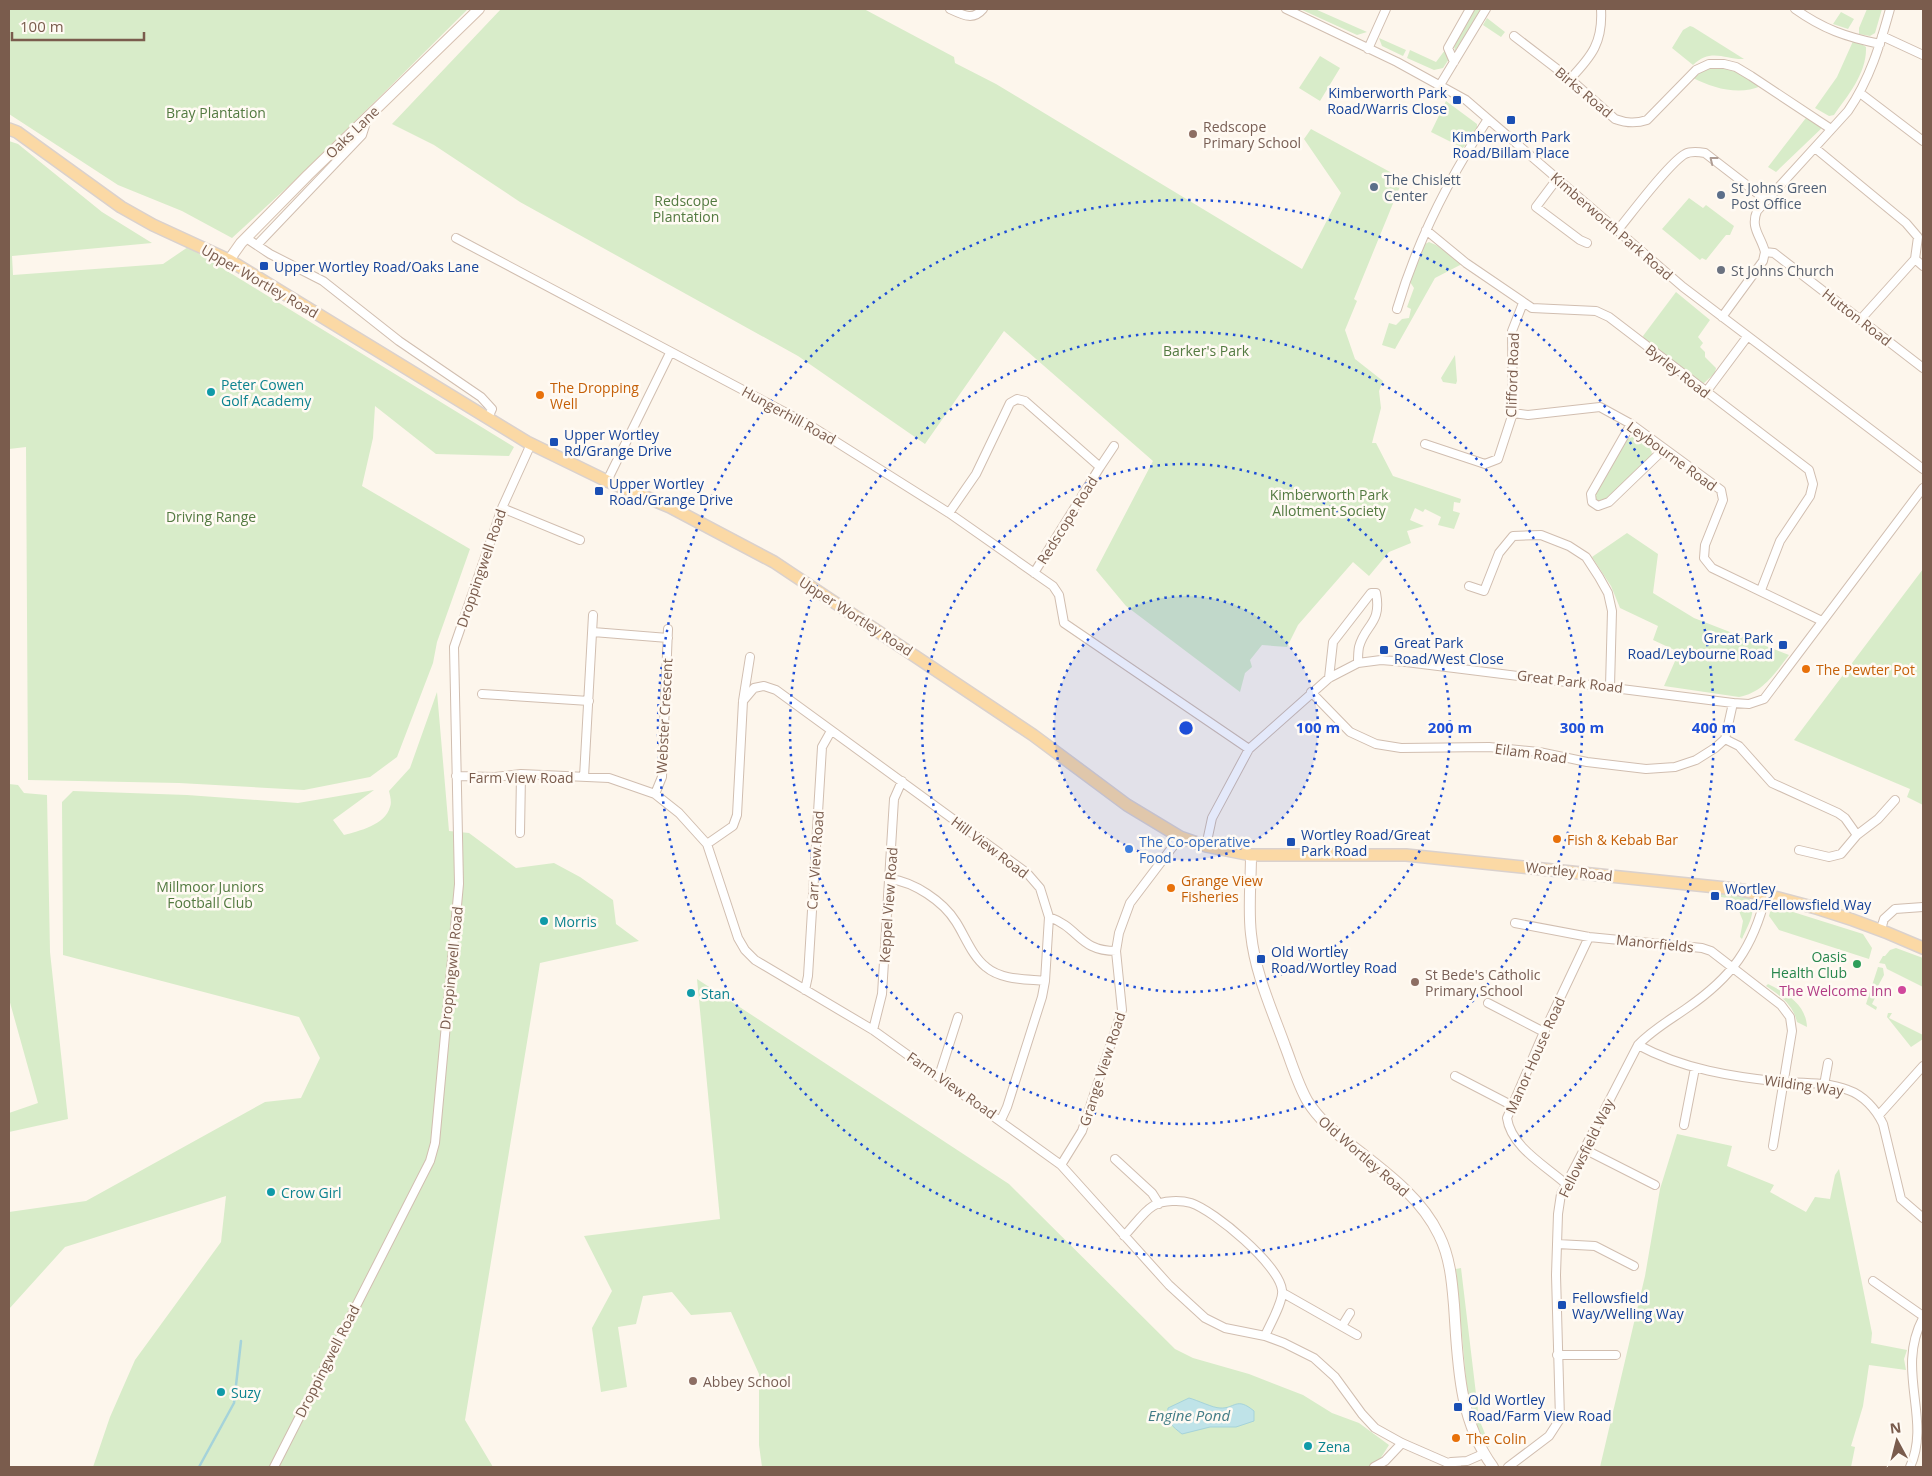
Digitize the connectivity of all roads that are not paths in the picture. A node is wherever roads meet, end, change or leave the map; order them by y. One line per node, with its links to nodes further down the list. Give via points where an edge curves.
1 (479, 9): 19 (street, Oaks Lane)
2 (950, 9): 3 (street, via 971,17)
3 (983, 9)
4 (1286, 9): 13 (street, Kimberworth Park Road)
5 (1386, 9): 13 (street)
6 (1470, 9): 15 (street, via 1448,48)
7 (1486, 9): 15 (street)
8 (1601, 9): 16 (street, via 1602,27 1598,44)
9 (1795, 9): 12 (street, via 1834,32)
10 (1890, 9): 12 (street)
11 (1514, 36): 16 (street, Birks Road)
12 (1881, 40): 14 (street); 18 (street)
13 (1368, 49): 17 (street, Kimberworth Park Road)
14 (1923, 55)
15 (1454, 62): 17 (street)
16 (1570, 79): 22 (street, Birks Road, via 1615,119 1637,123 1654,115 1696,70 1709,64 1724,64 1752,76)
17 (1440, 84): 20 (street, Kimberworth Park Road)
18 (1860, 93): 22 (street); 23 (street)
19 (368, 117): 29 (street, Oaks Lane); 32 (street, via 362,135)
20 (1488, 119): 25 (street, Kimberworth Park Road); 27 (street, via 1467,151)
21 (9, 129): 34 (main road, Upper Wortley Road, via 121,207)
22 (1831, 129): 24 (street)
23 (1923, 140)
24 (1815, 148): 26 (street); 35 (street, via 1906,223 1918,237)
25 (1557, 179): 28 (street, Kimberworth Park Road); 31 (street, via 1536,207)
26 (1766, 200): 28 (street, one-way to 28, via 1705,153 1693,152 1672,166); 33 (street, via 1753,220)
27 (1426, 230): 37 (street, Byrley Road); 38 (street, via 1409,268)
28 (1617, 231): 39 (street, Kimberworth Park Road)
29 (246, 238): 32 (street, Upper Wortley Road); 34 (street, Oaks Lane)
30 (456, 238): 42 (street, Hungerhill Road)
31 (1588, 243)
32 (256, 245): 46 (street, Upper Wortley Road, via 323,281 399,341 481,397 492,408)
33 (1765, 252): 39 (street); 40 (street, Hutton Road, via 1774,253)
34 (229, 260): 46 (main road, Upper Wortley Road)
35 (1915, 260): 36 (street); 40 (street)
36 (1923, 266)
37 (1523, 303): 44 (street, Byrley Road, via 1532,308 1596,311 1609,317); 45 (street, Clifford Road, via 1512,331)
38 (1397, 309)
39 (1722, 317): 41 (street, Kimberworth Park Road)
40 (1860, 320): 43 (street, Hutton Road)
41 (1746, 337): 44 (street); 53 (street, Kimberworth Park Road)
42 (670, 353): 54 (street); 57 (street, Hungerhill Road, via 811,426)
43 (1923, 368)
44 (1706, 392): 61 (street, Byrley Road, via 1809,470 1813,484 1810,496 1780,541)
45 (1513, 413): 47 (street, Leybourne Road, via 1528,415 1600,407); 49 (street, Clifford Road, via 1498,459 1485,464)
46 (488, 418): 48 (main road, Upper Wortley Road)
47 (1631, 424): 51 (street, Leybourne Road); 51 (street, via 1591,494 1592,502 1598,506 1609,502)
48 (531, 444): 54 (main road, Upper Wortley Road); 56 (street, Droppingwell Road)
49 (1425, 444)
50 (1114, 446): 52 (street, Redscope Road)
51 (1664, 449): 61 (street, Leybourne Road, via 1721,490 1723,500 1705,545 1704,558 1712,568)
52 (1100, 467): 57 (street, Redscope Road, via 1025,401 1017,399 1010,403 976,474); 59 (street, Redscope Road)
53 (1923, 469)
54 (607, 481): 85 (main road, Upper Wortley Road, via 670,507 774,562 1033,735 1127,805)
55 (1923, 488): 63 (street, Great Park Road)
56 (502, 508): 58 (street); 78 (street, Droppingwell Road, via 454,647)
57 (949, 513): 59 (street, Hungerhill Road)
58 (580, 540)
59 (1034, 573): 76 (street, Hungerhill Road, via 1053,586 1059,595 1064,623)
60 (1469, 586): 68 (street, via 1484,591 1499,553 1513,536 1541,535 1586,557 1608,593 1612,611)
61 (1761, 590): 63 (street, Leybourne Road)
62 (593, 615): 64 (street)
63 (1822, 621): 73 (street, Great Park Road, via 1764,699 1749,704)
64 (593, 632): 71 (street); 81 (street, Webster Crescent, via 668,633 662,777)
65 (750, 657): 72 (street)
66 (1358, 663): 67 (street, Great Park Road); 67 (street, via 1359,647 1375,619 1376,593 1371,592 1363,601 1333,642); 68 (street, Great Park Road, via 1381,660 1406,662)
67 (1329, 678): 69 (street, Great Park Road)
68 (1610, 686): 73 (street, Great Park Road)
69 (1311, 692): 75 (street, Eilam Road, via 1350,732 1376,744 1401,748 1489,747 1646,769 1675,767 1696,760); 76 (street, Great Park Road)
70 (482, 694): 71 (street)
71 (588, 701): 79 (street)
72 (743, 701): 74 (street, Hill View Road, via 754,688 764,686 776,690); 86 (street, via 737,815 732,826)
73 (1733, 703): 75 (street)
74 (830, 731): 80 (street, Hill View Road); 101 (street, Carr View Road, via 822,748)
75 (1726, 739): 84 (street, via 1739,746 1772,783 1838,813)
76 (1249, 749): 87 (street, Great Park Road, via 1212,818)
77 (521, 774): 78 (street, Farm View Road); 79 (street, Farm View Road); 83 (street)
78 (456, 776): 142 (street, Droppingwell Road, via 458,892 435,1143 430,1161)
79 (584, 777): 81 (street, Farm View Road, via 609,778)
80 (902, 781): 90 (street, Keppel View Road, via 894,799); 93 (street, Hill View Road, via 1027,872 1040,888)
81 (654, 794): 86 (street, Farm View Road, via 679,813)
82 (1895, 800): 84 (street, via 1878,819)
83 (520, 833)
84 (1857, 834): 88 (street, via 1836,856)
85 (1180, 837): 87 (main road, Upper Wortley Road); 98 (street, Grange View Road, via 1130,903 1118,933)
86 (708, 844): 101 (street, Farm View Road, via 738,938 745,950 755,960)
87 (1206, 846): 89 (main road, Wortley Road)
88 (1799, 850)
89 (1251, 855): 91 (main road, Wortley Road, via 1406,855 1699,884); 140 (street, Old Wortley Road, via 1253,951 1302,1091 1327,1125 1384,1171 1420,1206 1445,1249 1452,1282 1462,1399)
90 (890, 878): 100 (street, via 904,880 945,909 985,966 998,974); 104 (street, Keppel View Road, via 882,994)
91 (1766, 895): 95 (main road, Wortley Road, via 1834,913); 99 (street, Fellowsfield Way, via 1750,943)
92 (1923, 907): 95 (street, via 1895,909 1884,919)
93 (1049, 917): 98 (street, via 1065,924 1090,947 1099,951); 100 (street, Hill View Road)
94 (1515, 922): 96 (street, Manorfields)
95 (1881, 930): 97 (main road, Wortley Road)
96 (1589, 937): 99 (street, Manorfields, via 1702,948 1711,951); 105 (street, Manor House Road)
97 (1923, 948)
98 (1116, 951): 121 (street, Grange View Road, via 1122,1010 1082,1131)
99 (1733, 970): 106 (street, Fellowsfield Way); 112 (street, Manorfields, via 1781,1005 1790,1017 1792,1030)
100 (1045, 981): 116 (street, Hill View Road, via 1008,1107)
101 (805, 990): 104 (street, Farm View Road)
102 (1488, 1003): 105 (street)
103 (958, 1018): 110 (street)
104 (872, 1030): 110 (street, Farm View Road)
105 (1544, 1032): 114 (street, Manor House Road)
106 (1638, 1046): 109 (street, Wilding Way); 119 (street, Fellowsfield Way)
107 (1828, 1063): 113 (street)
108 (1923, 1066): 115 (street)
109 (1695, 1068): 112 (street, Wilding Way); 117 (street)
110 (939, 1076): 116 (street, Farm View Road)
111 (1455, 1076): 114 (street)
112 (1785, 1082): 113 (street, Wilding Way); 118 (street, Manorfields)
113 (1824, 1085): 115 (street, Wilding Way, via 1854,1093)
114 (1511, 1104): 122 (street, Manor House Road, via 1507,1118 1513,1135)
115 (1879, 1115): 125 (street, via 1901,1199)
116 (1001, 1120): 121 (street, Farm View Road)
117 (1684, 1125)
118 (1773, 1146)
119 (1584, 1149): 122 (street, Fellowsfield Way); 123 (street)
120 (1120, 1161): 124 (street)
121 (1061, 1165): 126 (street, Farm View Road)
122 (1566, 1184): 127 (street, Fellowsfield Way, via 1558,1207)
123 (1655, 1185)
124 (1159, 1204): 126 (street, via 1153,1206); 130 (street, via 1189,1203 1207,1211 1274,1271)
125 (1923, 1218)
126 (1124, 1236): 135 (street, Farm View Road, via 1205,1318 1225,1328)
127 (1557, 1244): 128 (street, via 1595,1246); 136 (street, Fellowsfield Way)
128 (1634, 1266)
129 (1873, 1281): 132 (street)
130 (1283, 1293): 133 (street); 135 (street)
131 (1350, 1312): 133 (street)
132 (1923, 1317): 138 (street, via 1911,1364)
133 (1342, 1326): 134 (street)
134 (1356, 1335)
135 (1265, 1336): 139 (street, Farm View Road, via 1302,1351 1324,1365 1375,1428)
136 (1557, 1355): 137 (street); 146 (street, Fellowsfield Way, via 1561,1414 1558,1426)
137 (1616, 1355)
138 (1920, 1410): 147 (street, via 1920,1440)
139 (1402, 1443): 141 (street, Farm View Road); 143 (street, via 1385,1461)
140 (1483, 1454): 141 (street, Farm View Road, via 1467,1461); 145 (street, Old Wortley Road)
141 (1447, 1462): 144 (street, Farm View Road)
142 (274, 1467)
143 (1374, 1467)
144 (1457, 1467)
145 (1493, 1467)
146 (1508, 1467)
147 (1910, 1467)

